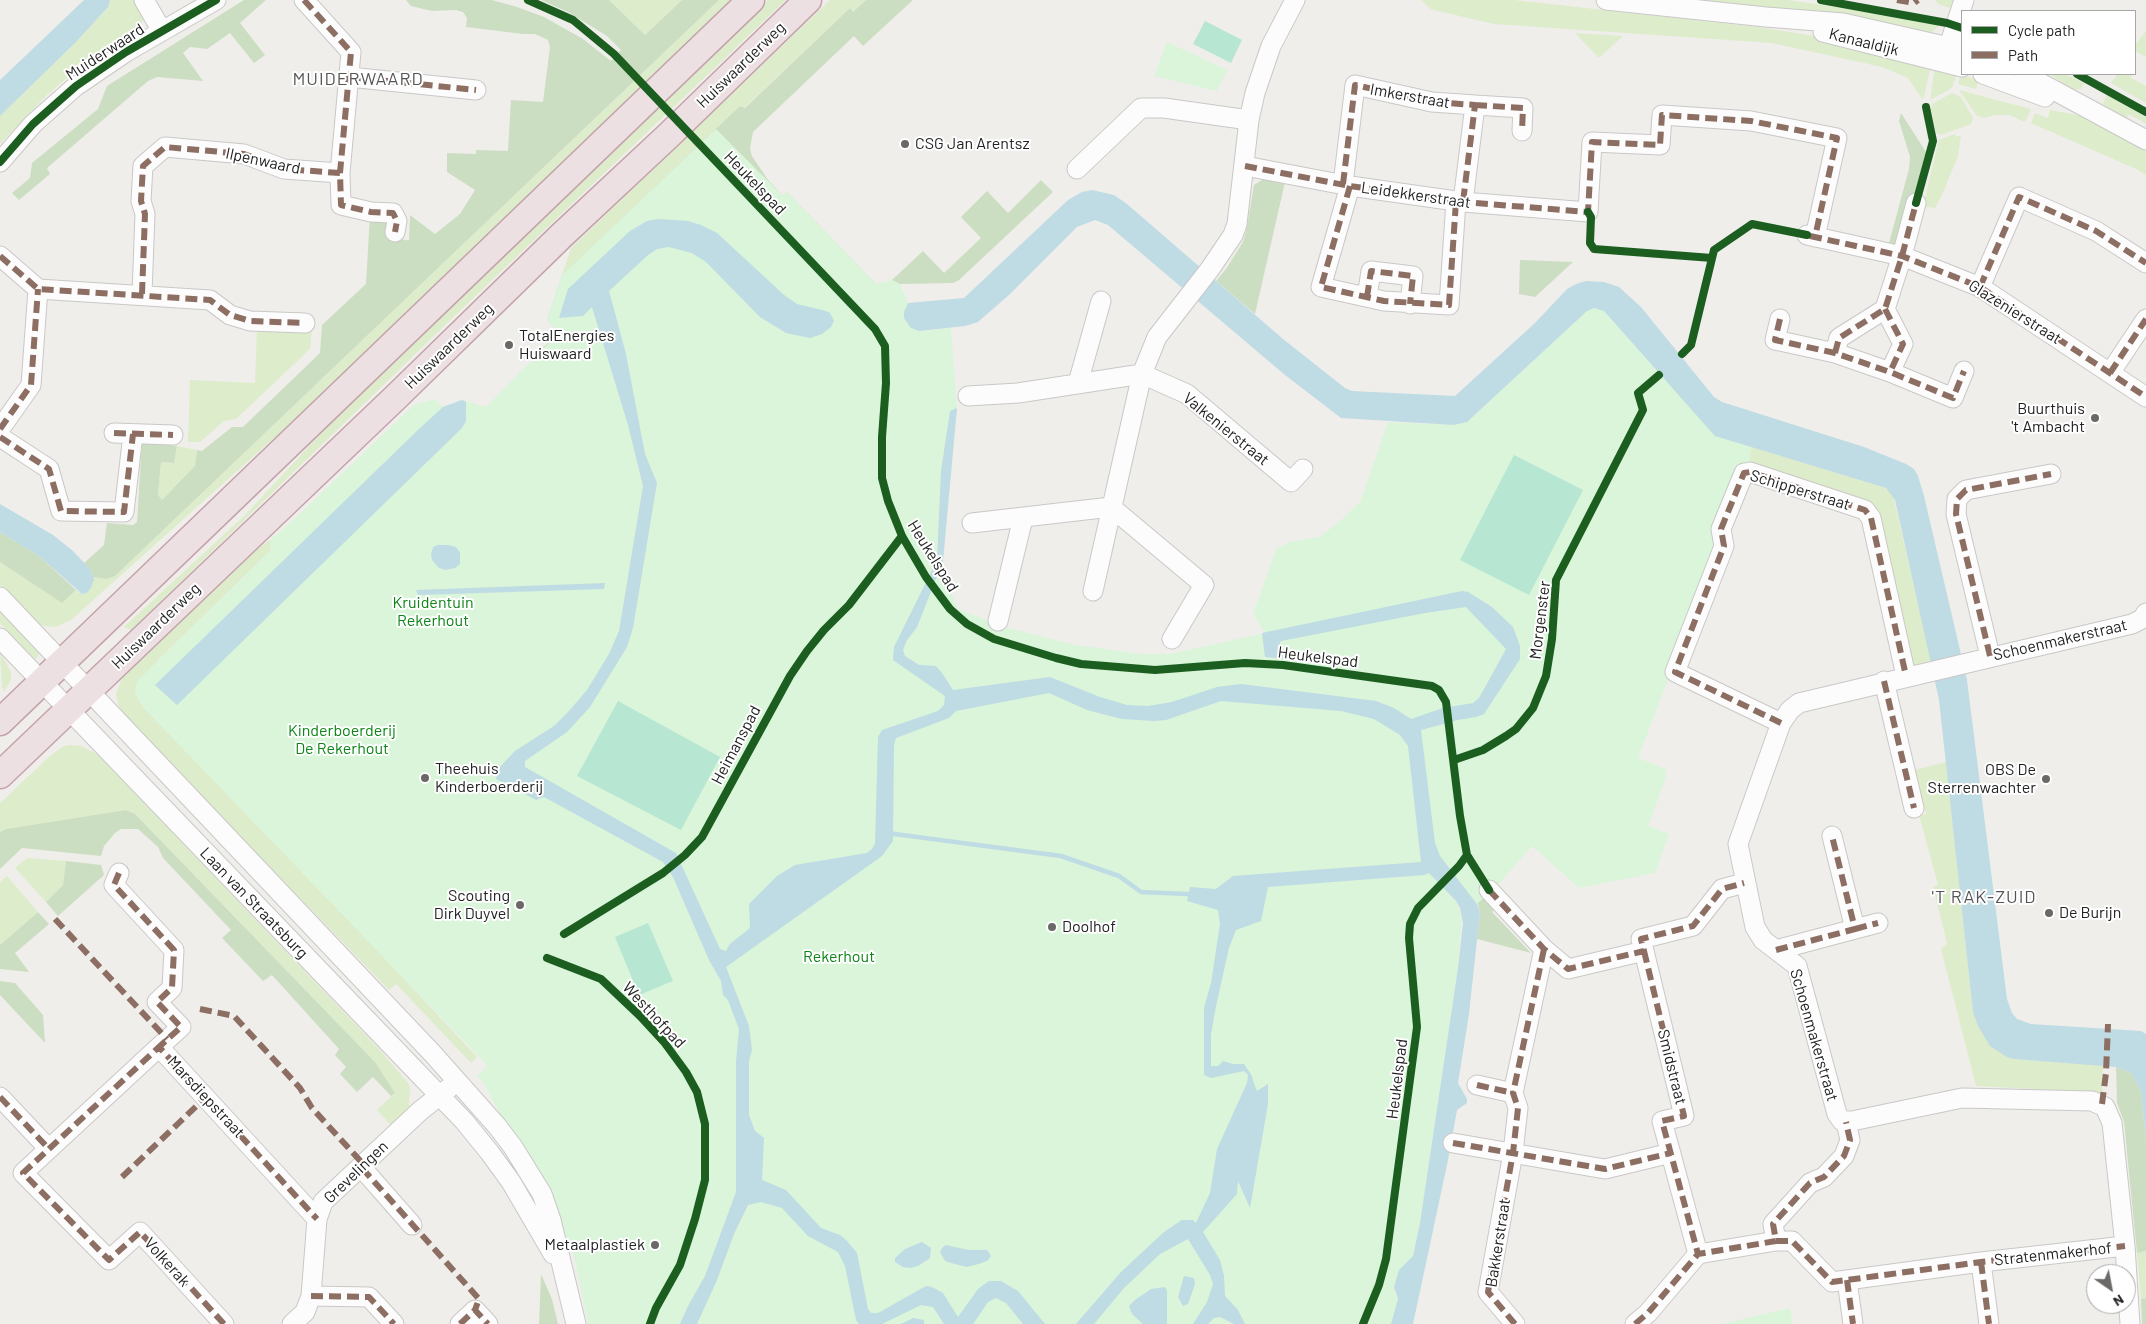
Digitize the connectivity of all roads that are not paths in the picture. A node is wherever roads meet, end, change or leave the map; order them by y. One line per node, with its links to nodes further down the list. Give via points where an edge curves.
1 (144, 0): 9 (street)
2 (216, 0): 9 (street, Muiderwaard)
3 (304, 0): 14 (street, via 351,52)
4 (751, 0): 72 (highway)
5 (808, 0): 29 (highway, Huiswaarderweg)
6 (1296, 0): 18 (street, via 1268,54)
7 (1606, 0): 10 (street, Kanaaldijk, via 1843,23)
8 (1961, 13): 10 (street)
9 (162, 31): 21 (street, Muiderwaard, via 76,86 33,124)
10 (1952, 52): 11 (street, Kanaaldijk)
11 (1961, 66)
12 (1986, 75): 17 (street, via 2045,97)
13 (2026, 75): 17 (street)
14 (349, 78): 15 (street); 24 (street)
15 (476, 90)
16 (1475, 105): 19 (street, Imkerstraat, via 1523,108); 25 (street, Imkerstraat, via 1432,102 1355,86); 26 (street)
17 (2088, 108): 20 (street)
18 (1249, 120): 22 (street); 23 (street, via 1164,108 1140,108)
19 (1522, 131)
20 (2146, 140)
21 (0, 162)
22 (1245, 166): 25 (street, Leidekkerstraat); 49 (street, via 1235,230 1210,269 1157,337)
23 (1077, 169)
24 (340, 173): 28 (street, via 341,205 393,213 397,221); 37 (street, Ilpenwaard, via 284,168 244,154 165,147 143,166 140,201 144,214)
25 (1346, 185): 26 (street, Leidekkerstraat); 38 (street, via 1322,287)
26 (1460, 201): 30 (street, Leidekkerstraat, via 1588,212 1592,142 1660,145 1662,115 1751,121 1837,138); 40 (street, via 1449,305)
27 (1916, 203): 32 (street)
28 (395, 232)
29 (561, 236): 34 (highway); 52 (highway, Huiswaarderweg)
30 (1811, 236): 32 (street, Glazenierstraat)
31 (0, 256): 36 (street)
32 (1902, 256): 35 (street, Glazenierstraat); 41 (street)
33 (2146, 263): 35 (street, via 2096,231 2018,197)
34 (546, 276)
35 (1980, 287): 48 (street, Glazenierstraat)
36 (38, 289): 37 (street); 55 (street, via 31,385)
37 (142, 294): 44 (street, via 210,300 230,315 250,321)
38 (1367, 297): 40 (street); 40 (street, via 1371,271 1413,276)
39 (1101, 301): 50 (street)
40 (1410, 304)
41 (1885, 309): 45 (street, via 1839,338); 47 (street, via 1903,344)
42 (1780, 319): 45 (street, via 1775,340)
43 (2146, 319): 48 (street)
44 (305, 323)
45 (1835, 353): 47 (street)
46 (1964, 371): 47 (street, via 1953,398)
47 (1890, 372)
48 (2110, 373): 54 (street, Glazenierstraat)
49 (1142, 374): 50 (street); 60 (street, Valkenierstraat, via 1187,394 1291,482); 62 (street)
50 (1078, 383): 53 (street, via 1018,393)
51 (428, 392): 52 (highway)
52 (398, 396): 76 (highway, Huiswaarderweg)
53 (968, 396)
54 (2146, 397)
55 (0, 429)
56 (114, 433): 57 (street)
57 (133, 434): 58 (street); 59 (street, via 124,512 61,511 49,469)
58 (173, 435)
59 (0, 437)
60 (1302, 469)
61 (2051, 474): 71 (street, via 1966,490 1957,498 1956,514)
62 (1111, 507): 63 (street); 65 (street); 70 (street, via 1204,585)
63 (1023, 518): 64 (street); 68 (street)
64 (972, 523)
65 (1093, 591)
66 (0, 597): 72 (street)
67 (2146, 613): 71 (street, Schoenmakerstraat, via 2132,624)
68 (998, 621)
69 (0, 638): 75 (street)
70 (1172, 639)
71 (1990, 656): 73 (street, Schoenmakerstraat)
72 (63, 663): 75 (highway); 76 (street)
73 (1906, 676): 74 (street, Schoenmakerstraat); 79 (street, Schipperstraat, via 1871,518 1864,510 1750,472 1744,473 1721,529 1724,546 1675,672)
74 (1884, 681): 79 (street, Schoenmakerstraat, via 1799,702); 81 (street)
75 (42, 682): 77 (street); 78 (highway)
76 (89, 690): 77 (highway, Huiswaarderweg); 92 (street, Laan van Straatsburg)
77 (68, 710): 80 (highway, Huiswaarderweg); 95 (street, Laan van Straatsburg)
78 (0, 722)
79 (1781, 723): 84 (street, Schoenmakerstraat, via 1738,840)
80 (0, 775)
81 (1914, 808)
82 (1832, 836): 87 (street)
83 (119, 873): 91 (street, via 114,885 174,950 172,988 157,1002 181,1027)
84 (1744, 883): 89 (street, Schoenmakerstraat, via 1755,927 1763,940); 90 (street, via 1722,889 1694,926 1641,939)
85 (1489, 890): 88 (street)
86 (1878, 923): 87 (street, Schoenmakerstraat)
87 (1855, 928): 89 (street, Schoenmakerstraat)
88 (1544, 949): 90 (street, via 1568,969); 94 (street, Bakkerstraat)
89 (1776, 950): 97 (street, Schoenmakerstraat, via 1793,962 1800,973 1837,1114)
90 (1644, 951): 101 (street, Smidstraat, via 1684,1116 1662,1121)
91 (159, 1047): 99 (street, Marsdiepstraat); 104 (street, Marsdiepstraat)
92 (457, 1081): 95 (street); 110 (street, Laan van Straatsburg, via 514,1147 542,1194)
93 (1477, 1085): 94 (street)
94 (1513, 1093): 100 (street, Bakkerstraat, via 1518,1108)
95 (442, 1096): 102 (street, Grevelingen, via 420,1111); 110 (street, Laan van Straatsburg, via 511,1182)
96 (0, 1097): 99 (street)
97 (1846, 1122): 106 (street, via 1850,1140 1844,1156 1824,1178 1810,1183 1773,1224); 107 (street, Schoenmakerstraat, via 1962,1098 2097,1102 2105,1107 2112,1124)
98 (1453, 1143): 100 (street)
99 (49, 1148): 103 (street, Marsdiepstraat)
100 (1513, 1153): 101 (street, via 1605,1169); 119 (street, Bakkerstraat, via 1488,1292)
101 (1671, 1153): 108 (street, Smidstraat)
102 (362, 1168): 104 (street, Grevelingen, via 324,1202); 105 (street)
103 (23, 1173): 113 (street, Volkerak, via 109,1260 140,1232)
104 (317, 1219): 112 (street, Grevelingen)
105 (412, 1225)
106 (1776, 1241): 108 (street); 111 (street, Stratenmakerhof, via 1792,1241 1832,1282)
107 (2125, 1246): 109 (street, Stratenmakerhof); 123 (street, Schoenmakerstraat)
108 (1698, 1254): 120 (street)
109 (1980, 1262): 111 (street, Stratenmakerhof); 122 (street, Stratenmakerhof)
110 (565, 1275): 118 (street, Laan van Straatsburg)
111 (1848, 1280): 121 (street)
112 (311, 1296): 114 (street, Grevelingen, via 305,1312); 115 (street, via 369,1297)
113 (224, 1324)
114 (292, 1324)
115 (394, 1324)
116 (460, 1324): 117 (street, via 475,1310)
117 (488, 1324)
118 (576, 1324)
119 (1515, 1324)
120 (1635, 1324)
121 (1853, 1324)
122 (1989, 1324)
123 (2130, 1324)

